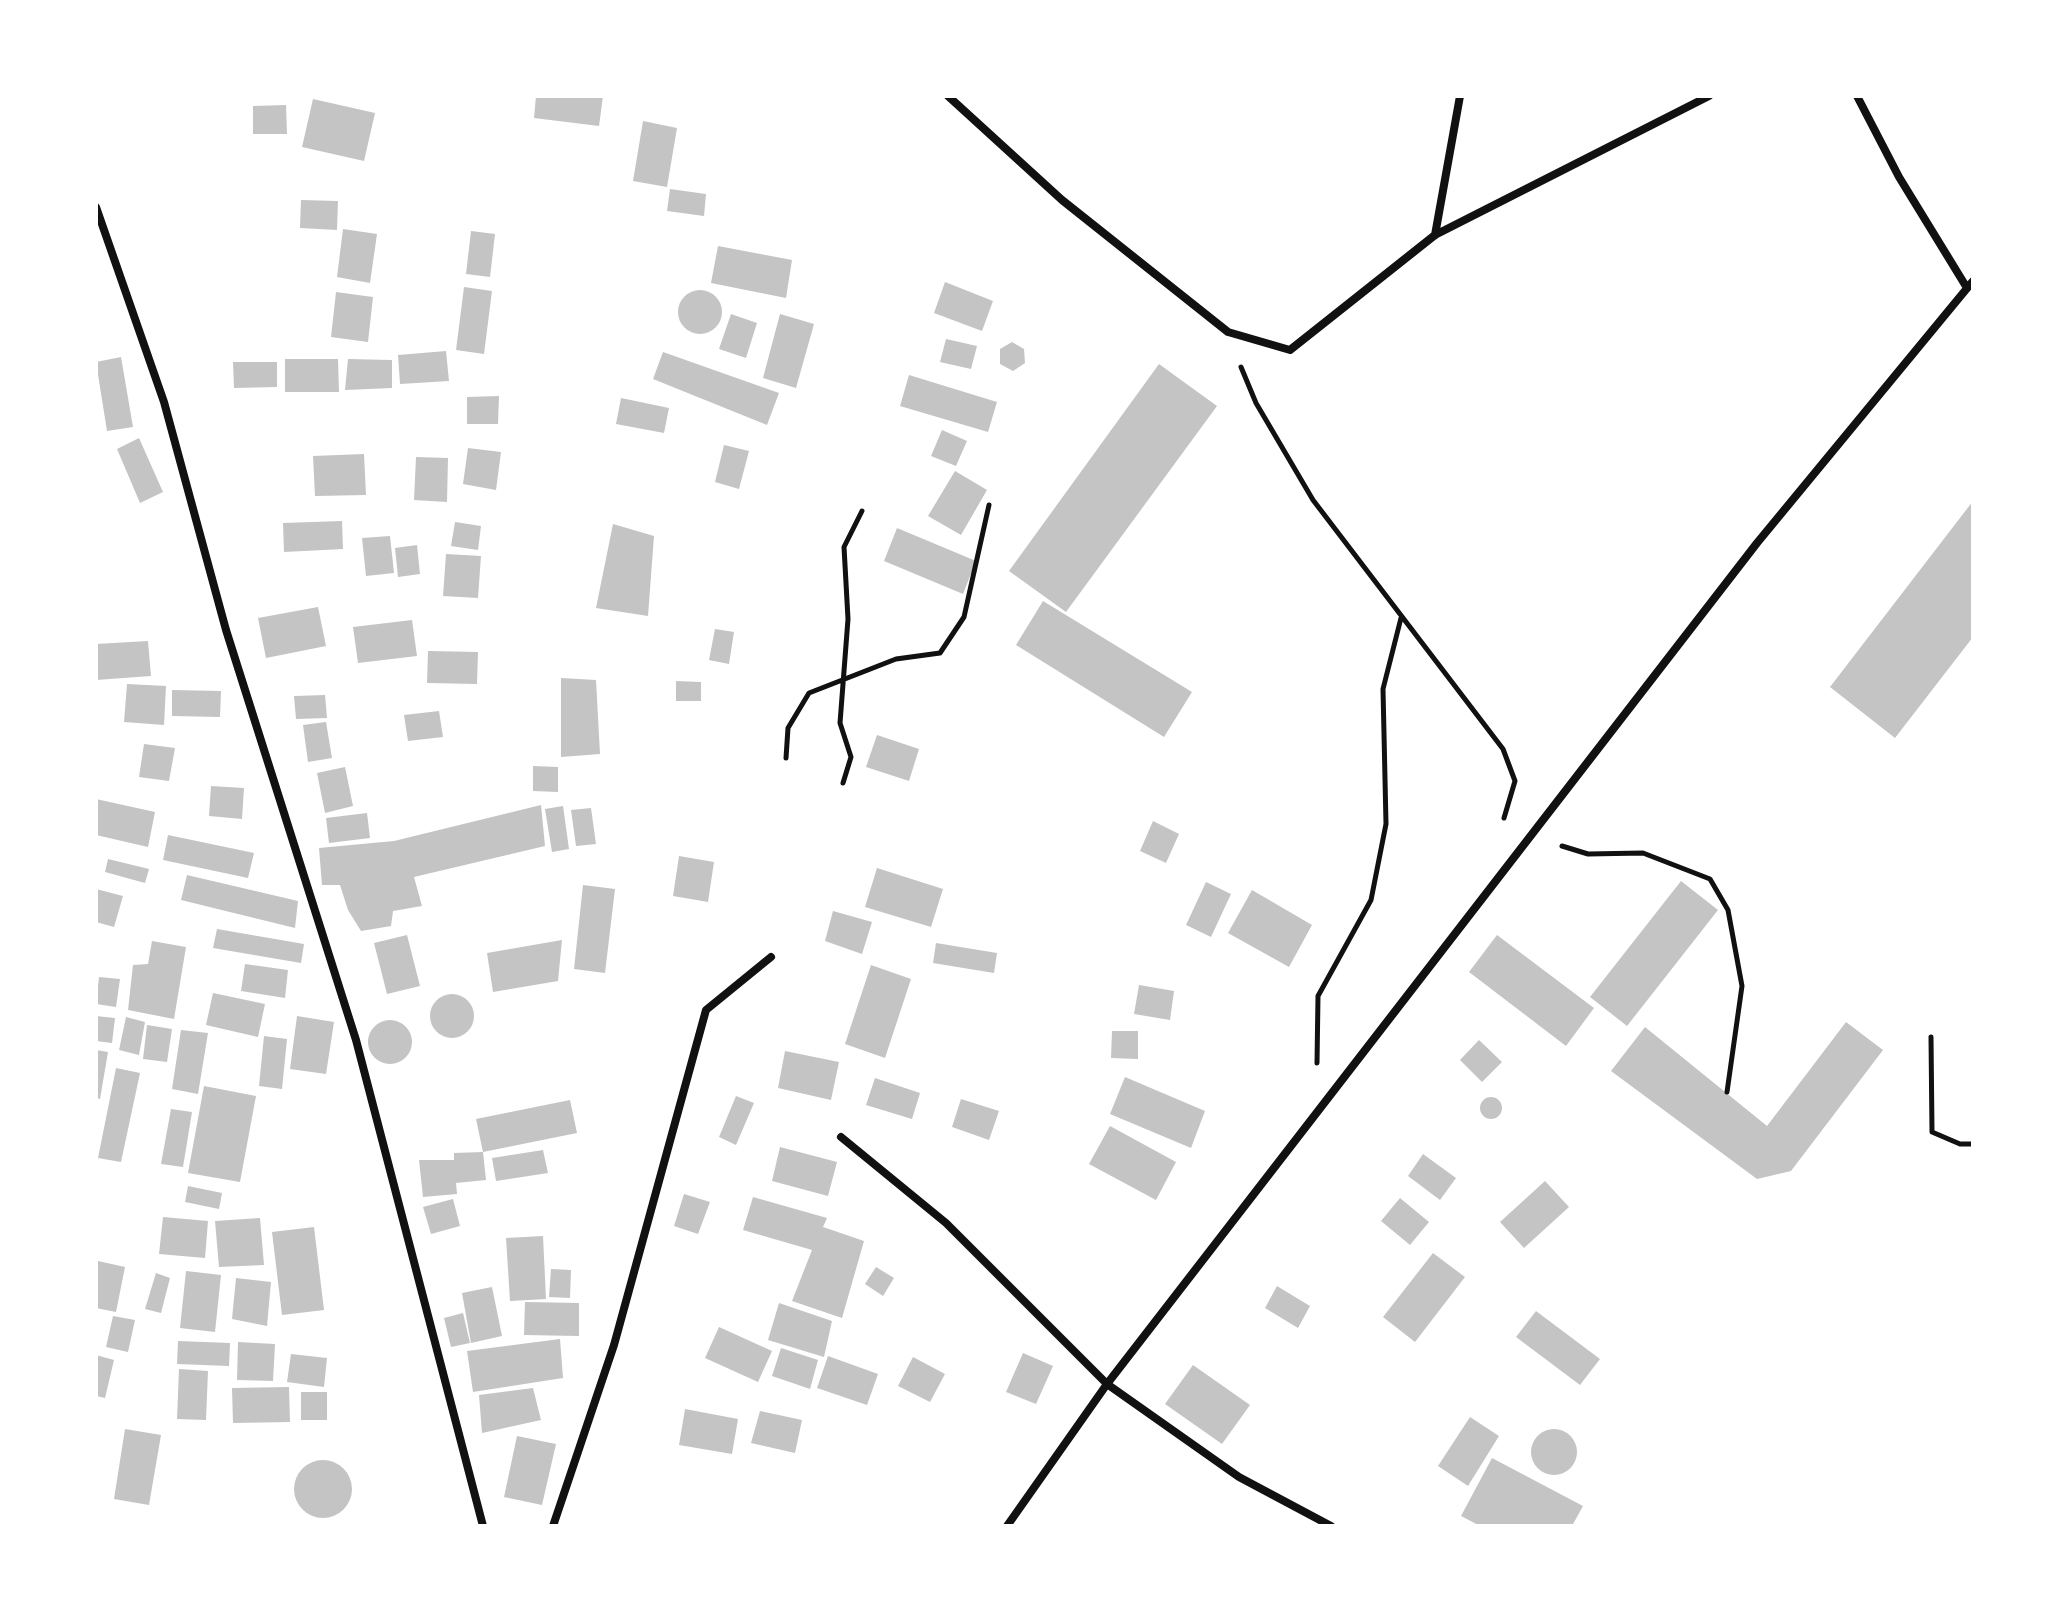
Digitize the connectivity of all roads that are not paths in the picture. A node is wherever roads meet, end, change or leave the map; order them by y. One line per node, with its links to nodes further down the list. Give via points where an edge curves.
1 (948, 96): 6 (street, via 1062,200 1228,332 1290,350)
2 (1460, 96): 6 (street)
3 (1709, 96): 6 (street)
4 (1857, 96): 7 (street, via 1899,177)
5 (96, 207): 11 (street, via 164,402 226,630 356,1040)
6 (1435, 235)
7 (1970, 285): 10 (street, via 1757,543)
8 (771, 957): 12 (street, via 706,1010 614,1345)
9 (841, 1137): 10 (street, via 946,1223)
10 (1107, 1384): 13 (street); 14 (street, via 1239,1477)
11 (483, 1526)
12 (553, 1526)
13 (1007, 1526)
14 (1331, 1526)

